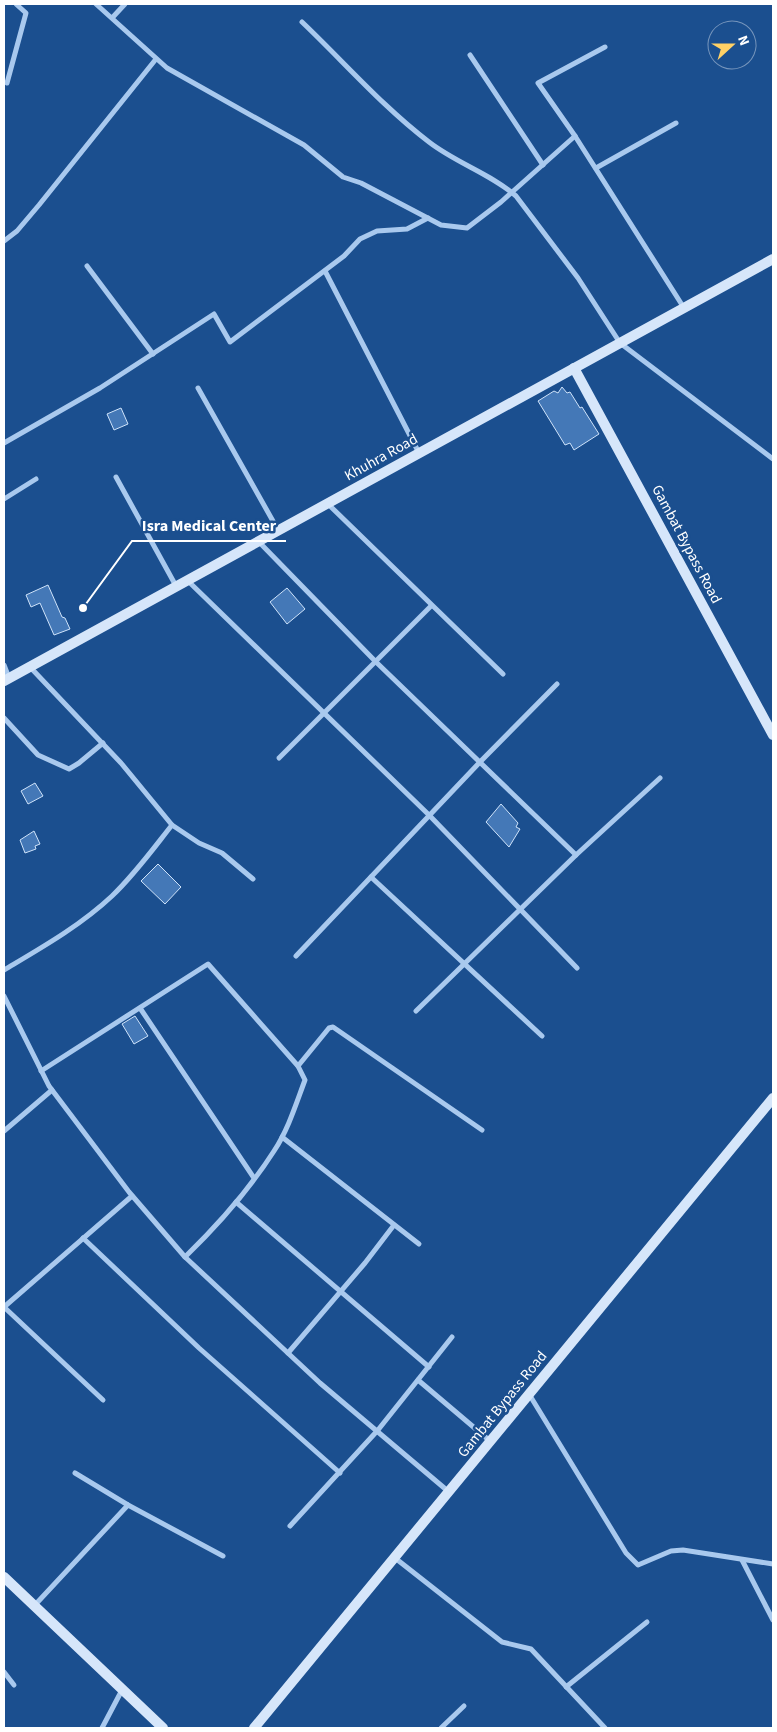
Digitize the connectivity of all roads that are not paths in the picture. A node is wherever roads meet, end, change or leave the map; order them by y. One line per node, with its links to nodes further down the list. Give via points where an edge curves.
1 (16, 4): 9 (street, via 26,14 7,83)
2 (96, 4): 4 (street)
3 (125, 4): 4 (street)
4 (112, 18): 8 (street)
5 (302, 22): 14 (street, via 430,143)
6 (605, 47): 11 (street, via 538,83)
7 (470, 55): 12 (street)
8 (156, 59): 15 (street, via 166,68 304,145 343,177); 16 (street, via 39,205)
9 (4, 80)
10 (676, 123): 13 (street)
11 (575, 136): 12 (street); 13 (street)
12 (543, 165): 14 (street)
13 (596, 168): 20 (street)
14 (512, 193): 15 (street, via 467,228 441,225); 21 (street, via 578,278)
15 (428, 218): 19 (street, via 408,229 377,231 360,239)
16 (4, 241)
17 (773, 259): 20 (street, Khuhra Road)
18 (87, 266): 22 (street)
19 (325, 271): 22 (street, via 230,342 214,314); 26 (street)
20 (684, 308): 21 (street, Khuhra Road)
21 (620, 343): 23 (street, Khuhra Road); 27 (street)
22 (153, 354): 25 (street)
23 (574, 368): 26 (street, Khuhra Road); 45 (street, Gambat Bypass Road)
24 (198, 388): 32 (street)
25 (4, 443)
26 (419, 453): 31 (street, Khuhra Road)
27 (773, 459)
28 (116, 477): 35 (street)
29 (36, 479): 30 (street)
30 (4, 499)
31 (328, 503): 32 (street, Khuhra Road); 36 (street)
32 (278, 530): 33 (street, Khuhra Road)
33 (258, 541): 34 (street, Khuhra Road); 37 (street)
34 (187, 580): 35 (street, Khuhra Road); 43 (street)
35 (176, 586): 39 (street, Khuhra Road)
36 (431, 606): 37 (street); 40 (street)
37 (376, 661): 43 (street); 48 (street)
38 (4, 665): 41 (street)
39 (30, 666): 41 (street, Khuhra Road); 46 (street)
40 (503, 674)
41 (6, 680)
42 (557, 684): 48 (street)
43 (323, 714): 47 (street); 50 (street)
44 (4, 718): 46 (street, via 38,755 68,768)
45 (773, 735)
46 (102, 743): 51 (street)
47 (279, 758)
48 (480, 762): 50 (street); 52 (street)
49 (660, 778): 52 (street)
50 (429, 815): 53 (street); 55 (street)
51 (172, 824): 54 (street, via 199,843 222,853); 59 (street, via 111,897 72,928)
52 (576, 855): 55 (street)
53 (370, 877): 56 (street); 57 (street)
54 (253, 879)
55 (519, 910): 57 (street); 58 (street)
56 (296, 956)
57 (464, 963): 62 (street); 63 (street)
58 (577, 968)
59 (4, 970)
60 (4, 996): 65 (street)
61 (140, 1008): 64 (street, via 208,964); 65 (street); 71 (street)
62 (416, 1011)
63 (542, 1036)
64 (298, 1066): 69 (street, via 324,1032 333,1027); 70 (street, via 304,1080)
65 (41, 1071): 66 (street)
66 (52, 1090): 68 (street); 72 (street)
67 (773, 1098): 84 (street, Gambat Bypass Road)
68 (4, 1130)
69 (482, 1130)
70 (282, 1137): 71 (street); 74 (street)
71 (254, 1178): 73 (street)
72 (132, 1196): 75 (street); 77 (street)
73 (236, 1202): 77 (street); 78 (street)
74 (394, 1225): 76 (street); 78 (street)
75 (83, 1238): 79 (street); 89 (street, via 199,1348)
76 (419, 1244)
77 (185, 1257): 81 (street)
78 (342, 1291): 81 (street); 82 (street)
79 (4, 1307): 85 (street)
80 (452, 1337): 82 (street)
81 (288, 1353): 86 (street)
82 (429, 1367): 83 (street)
83 (418, 1380): 86 (street); 87 (street)
84 (529, 1394): 87 (street, Gambat Bypass Road); 95 (street, via 631,1559 638,1564 671,1551 683,1550)
85 (103, 1400)
86 (378, 1430): 89 (street); 90 (street)
87 (490, 1442): 90 (street, Gambat Bypass Road)
88 (75, 1473): 91 (street)
89 (340, 1473): 92 (street)
90 (449, 1492): 94 (street, Gambat Bypass Road)
91 (128, 1505): 93 (street); 98 (street)
92 (290, 1526)
93 (223, 1556)
94 (395, 1558): 103 (street, via 502,1642 531,1649); 108 (street, Gambat Bypass Road)
95 (742, 1560): 96 (street); 99 (street)
96 (773, 1564)
97 (5, 1581): 98 (street)
98 (34, 1606): 104 (street)
99 (773, 1620)
100 (647, 1622): 103 (street)
101 (4, 1672): 102 (street)
102 (14, 1685)
103 (566, 1687): 110 (street)
104 (122, 1689): 106 (street); 107 (street)
105 (464, 1706): 109 (street)
106 (102, 1728)
107 (163, 1728)
108 (254, 1728)
109 (441, 1728)
110 (605, 1728)

